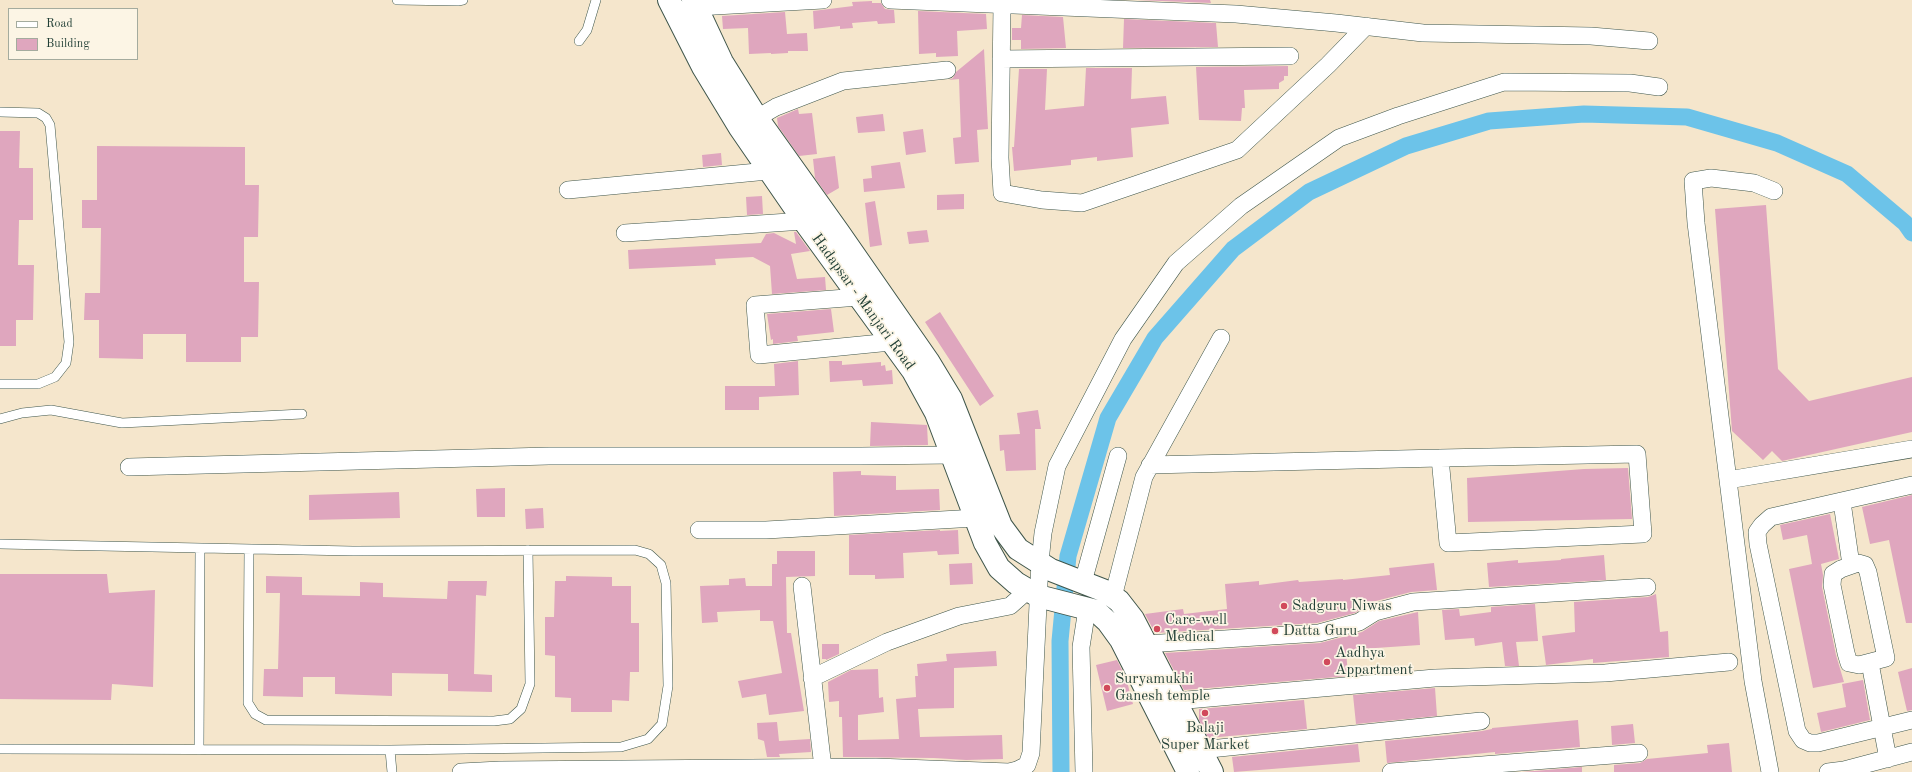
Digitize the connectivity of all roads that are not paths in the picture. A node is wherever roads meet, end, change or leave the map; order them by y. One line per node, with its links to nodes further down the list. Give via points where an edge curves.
1 (396, 0): 2 (lane)
2 (463, 0)
3 (596, 0): 10 (lane, via 587,30)
4 (669, 0): 19 (main road, Hadapsar - Manjari Road, via 703,67)
5 (823, 0): 7 (street)
6 (890, 0): 8 (street)
7 (695, 4): 17 (main road, Hadapsar - Manjari Road, via 722,62)
8 (1002, 5): 9 (street, via 1236,14); 13 (street)
9 (1366, 26): 11 (street, via 1423,33 1591,36); 13 (street, via 1237,150 1082,202 1042,200 1002,193)
10 (579, 41)
11 (1649, 41)
12 (1290, 56): 13 (street)
13 (1001, 60)
14 (947, 70): 17 (street, via 843,81 782,104)
15 (1659, 87): 47 (street, via 1630,83 1504,82 1339,138 1241,206 1176,263 1123,339 1057,466 1043,533)
16 (0, 112): 28 (lane, via 38,113 46,118 50,125 69,342 66,363 55,377 38,384)
17 (757, 118): 18 (main road, Hadapsar - Manjari Road)
18 (789, 163): 19 (street); 22 (main road, Hadapsar - Manjari Road)
19 (768, 171): 20 (street); 23 (main road, Hadapsar - Manjari Road)
20 (568, 190)
21 (1774, 191): 37 (street, via 1754,183 1711,178 1693,181)
22 (827, 216): 23 (street); 32 (main road, Hadapsar - Manjari Road, via 951,399)
23 (804, 221): 24 (street); 25 (main road, Hadapsar - Manjari Road)
24 (625, 233)
25 (859, 297): 27 (main road, Hadapsar - Manjari Road); 27 (street, via 755,305 759,356)
26 (1221, 338): 35 (street)
27 (891, 342): 32 (main road, Hadapsar - Manjari Road, via 913,371)
28 (0, 384)
29 (302, 414): 30 (lane, via 122,423 51,410 22,413)
30 (0, 420)
31 (1912, 449): 37 (street)
32 (962, 453): 36 (street, via 549,456); 40 (main road, Hadapsar - Manjari Road); 47 (main road, Hadapsar - Manjari Road, via 987,495 1001,526 1018,548)
33 (1118, 456): 48 (street)
34 (1440, 458): 34 (street, via 1637,454 1643,534 1448,543); 35 (street)
35 (1150, 465): 52 (street, via 1144,477)
36 (129, 466)
37 (1728, 480): 80 (street, via 1753,681)
38 (1912, 485): 39 (street)
39 (1842, 502): 46 (street); 61 (street, via 1771,517 1757,532 1758,544 1798,731 1803,740 1818,743)
40 (976, 518): 41 (street, via 766,530); 51 (main road, Hadapsar - Manjari Road, via 985,543 999,568 1016,583)
41 (699, 530)
42 (0, 544): 43 (lane)
43 (200, 548): 44 (lane); 63 (lane)
44 (249, 549): 45 (lane); 45 (lane, via 248,703 255,714 266,720 486,721 510,719 521,709 530,684)
45 (528, 550): 64 (lane, via 635,550 649,554 661,565 666,583 668,686 662,724 648,740 621,747)
46 (1851, 565): 56 (street, via 1865,565 1868,572 1886,651 1886,658); 56 (street, via 1833,574 1834,592 1849,663)
47 (1046, 566): 48 (main road, Hadapsar - Manjari Road); 51 (street)
48 (1083, 582): 52 (main road)
49 (802, 586): 57 (street)
50 (1647, 587): 54 (street, via 1413,602 1375,612 1359,622 1319,633)
51 (1038, 595): 53 (main road, Hadapsar - Manjari Road); 57 (street, via 1010,606 959,616 886,642); 67 (street)
52 (1113, 597): 54 (main road, via 1133,619)
53 (1081, 608): 76 (street); 77 (main road, via 1096,611 1121,640)
54 (1146, 644): 58 (main road)
55 (1728, 662): 58 (street, via 1605,673 1435,678)
56 (1870, 663): 61 (street)
57 (812, 678): 70 (street)
58 (1176, 701): 65 (main road)
59 (1912, 720): 61 (street)
60 (1481, 721): 65 (street)
61 (1881, 727): 69 (street)
62 (0, 749): 63 (lane)
63 (199, 750): 64 (lane)
64 (390, 750): 73 (lane)
65 (1200, 750): 78 (main road)
66 (1912, 752): 69 (street)
67 (1031, 753): 71 (street, via 1027,765 1009,772); 75 (lane)
68 (1639, 753): 79 (street)
69 (1888, 759): 72 (street)
70 (823, 768): 71 (street); 74 (street)
71 (876, 770)
72 (1844, 771): 81 (street)
73 (392, 772)
74 (461, 772)
75 (1033, 772)
76 (1084, 772)
77 (1188, 772)
78 (1212, 772)
79 (1391, 772)
80 (1770, 772)
81 (1828, 772)

